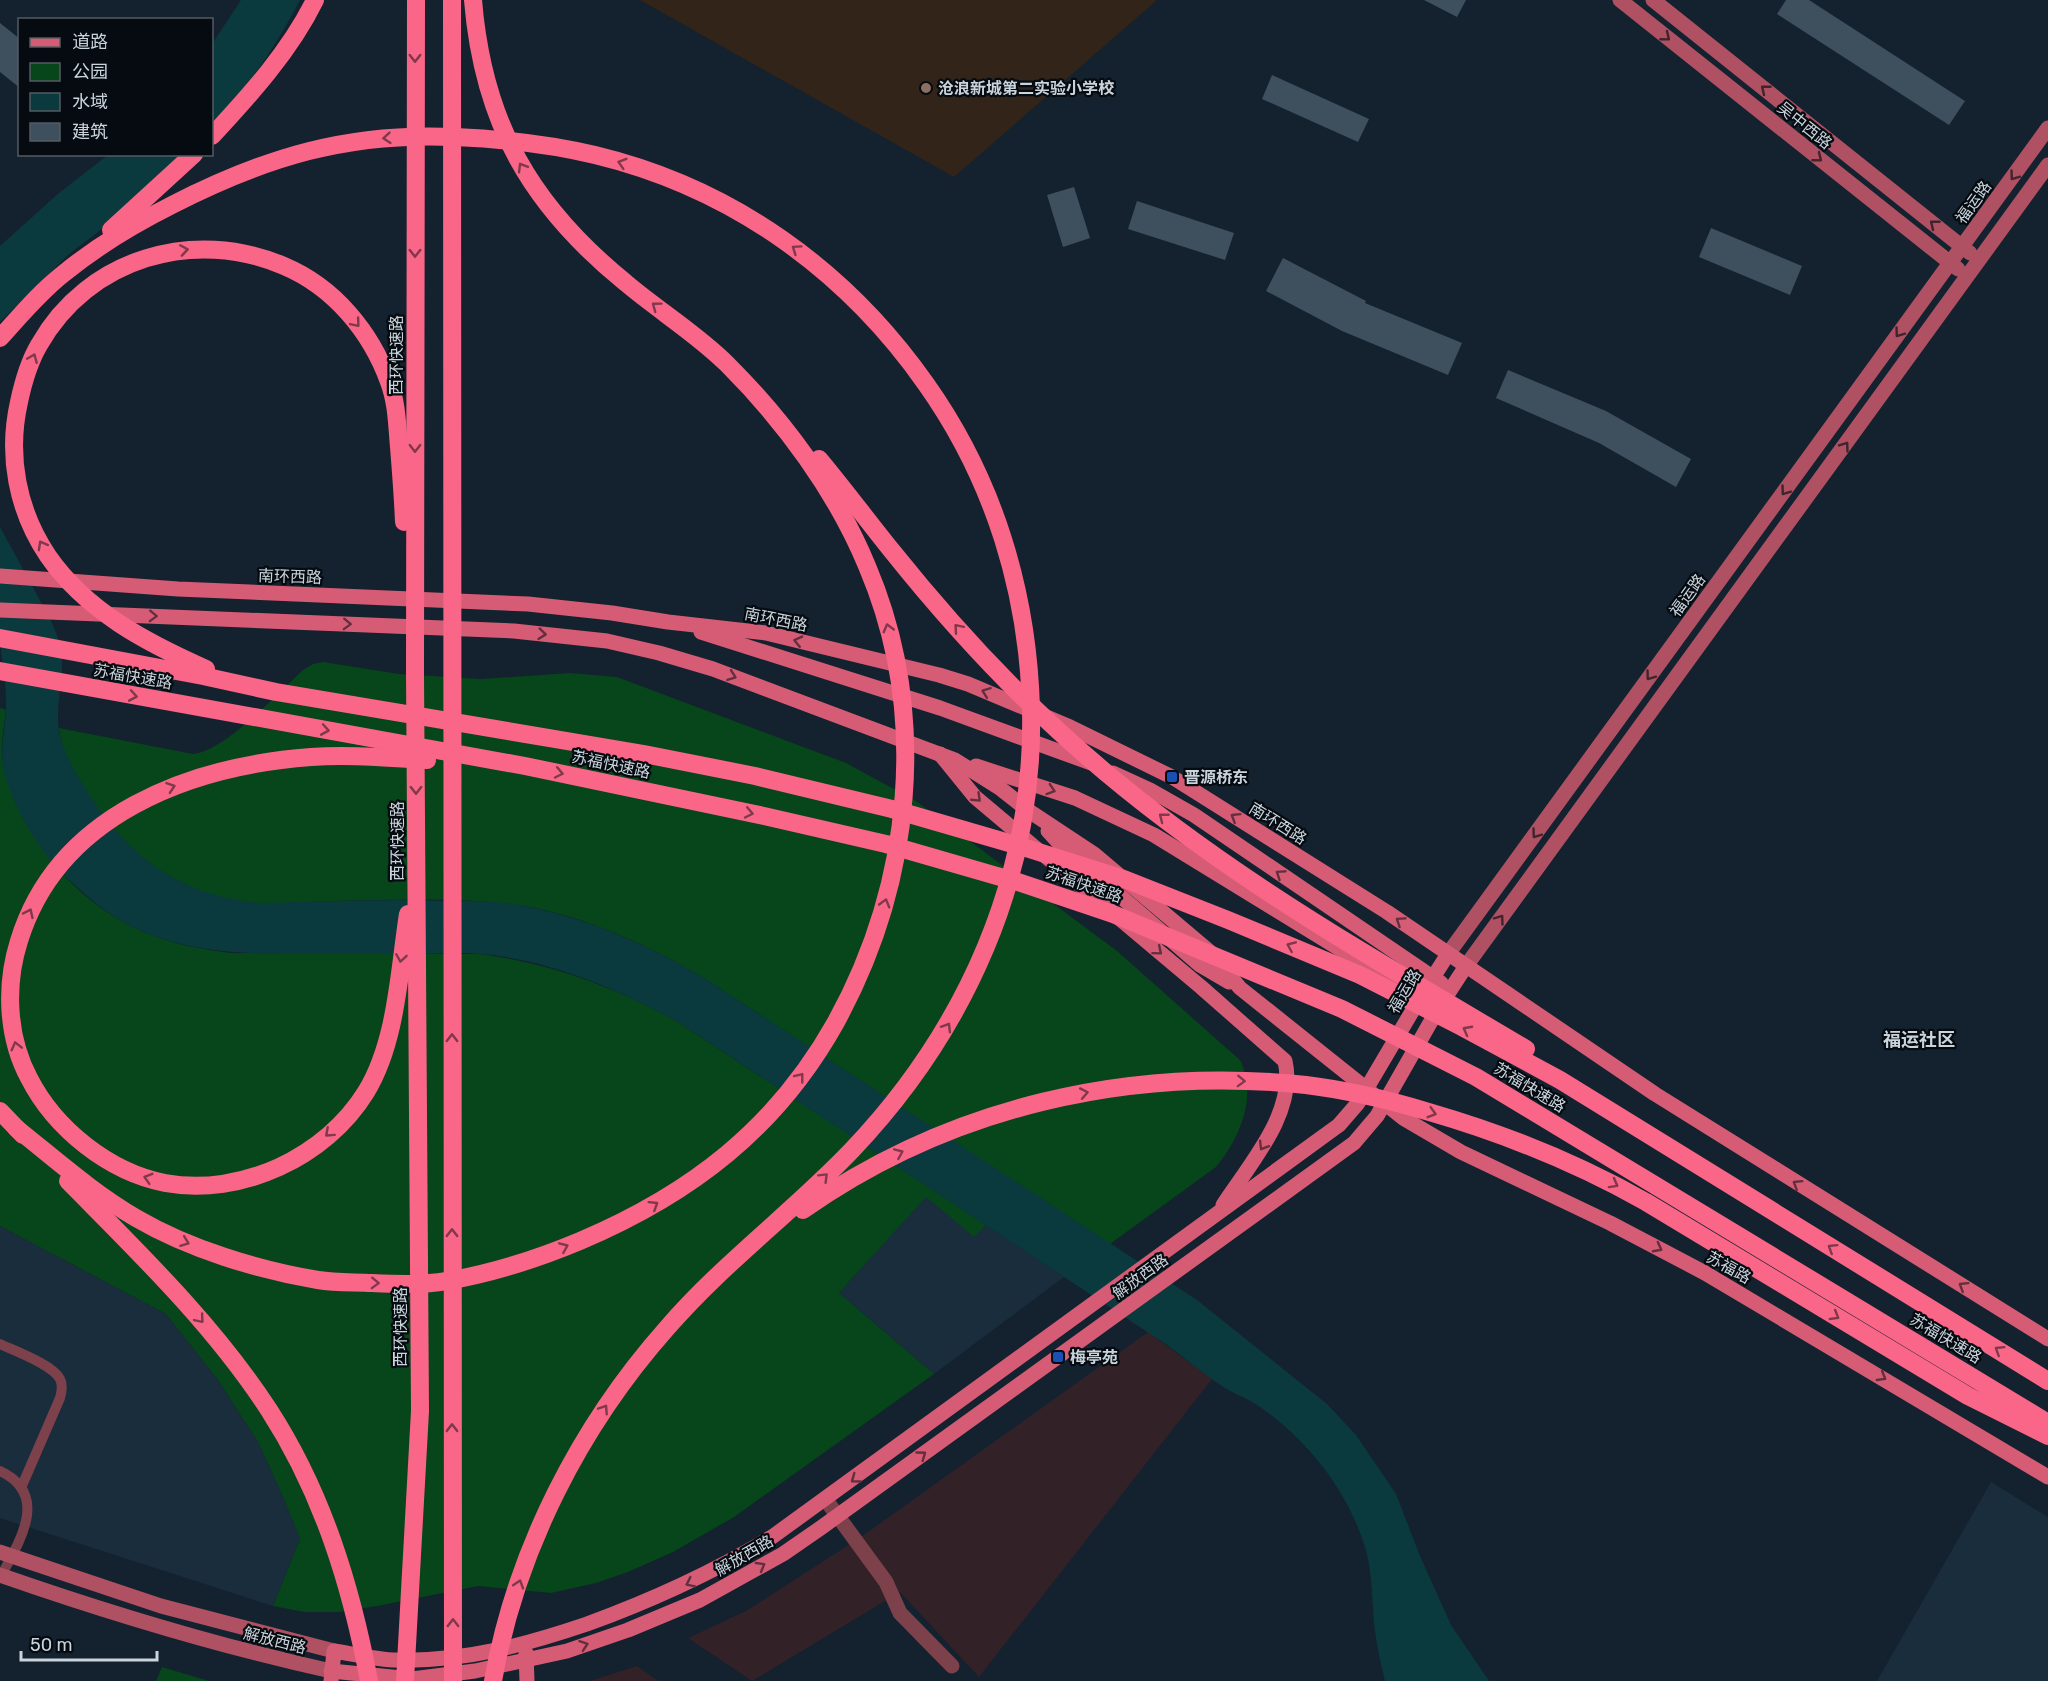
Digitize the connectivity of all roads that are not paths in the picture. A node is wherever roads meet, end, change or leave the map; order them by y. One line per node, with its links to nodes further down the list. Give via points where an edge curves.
1 (315, 0): 8 (highway, via 273,65)
2 (416, 0): 23 (highway, 西环快速路, one-way to 23)
3 (452, 0): 60 (highway, one-way to 3)
4 (473, 0): 17 (highway, one-way to 4, via 608,268 549,207 510,146 497,116 479,52)
5 (1620, 0): 13 (main road, 吴中西路, one-way to 13)
6 (1653, 0): 11 (main road, 吴中西路, one-way to 6)
7 (2048, 128): 11 (main road, 福运路, one-way to 11)
8 (213, 135)
9 (192, 156): 14 (highway)
10 (2048, 165): 12 (main road)
11 (1963, 247): 12 (main road, 吴中西路); 13 (main road, 福运路)
12 (1980, 260): 15 (main road)
13 (1950, 264): 15 (main road, 吴中西路); 29 (main road, 福运路, one-way to 29)
14 (63, 274): 16 (highway); 41 (highway, one-way to 14, via 852,1150 933,1050 964,998 997,921 1021,831 1032,731 1022,611 1014,572 989,497 933,394 877,321 841,285 766,228 697,190 645,170 540,144 486,138 399,137 319,147 241,172 147,218)
15 (1968, 277): 30 (main road, one-way to 15)
16 (0, 338)
17 (726, 362): 38 (highway, one-way to 17, via 107,1200 180,1240 270,1271 324,1281 393,1284 474,1276 583,1239 646,1210 682,1188 754,1131 824,1043 867,959 891,883 904,809 904,722 892,642 862,555 821,480); 39 (highway, one-way to 17, via 1572,1076 1259,887 1105,772 985,659 817,457)
18 (0, 576): 20 (main road, 南环西路, via 178,589 528,604)
19 (0, 610): 25 (main road, one-way to 25, via 514,631 607,641 713,669)
20 (668, 622): 29 (main road, 南环西路, one-way to 20, via 1172,777 1020,705 939,675 777,636); 31 (main road, one-way to 20, via 1194,815 1119,775 940,708)
21 (0, 638): 24 (highway, 苏福快速路)
22 (0, 671): 27 (highway, 苏福快速路, one-way to 27)
23 (415, 673): 24 (highway, one-way to 23, via 181,657 104,613 49,557 20,495 13,452 15,420 38,346 86,289 155,255 207,248 239,251 276,262 334,298 370,342 389,380 395,404); 28 (highway, 西环快速路, one-way to 28)
24 (276, 692): 39 (highway, 苏福快速路, one-way to 24, via 1560,1080 1360,975 1124,879 903,812 755,776)
25 (940, 754): 26 (main road); 40 (main road, one-way to 40, via 975,797 1285,1061 1288,1074 1278,1117)
26 (955, 760): 33 (main road, one-way to 33, via 1075,798 1154,835); 35 (main road, via 1094,854 1210,952 1240,988)
27 (525, 766): 28 (highway, one-way to 27, via 384,1052 365,1093 340,1123 308,1151 275,1169 233,1181 206,1185 166,1183 120,1167 96,1152 41,1100 19,1057 14,1038 11,995 16,948 43,886 80,844 115,816 158,792 257,762 363,756); 45 (highway, 苏福快速路, one-way to 45, via 886,844 1018,882 1113,914 1342,1009 1476,1077)
28 (417, 859): 62 (highway, 西环快速路, via 420,1411)
29 (1448, 954): 30 (main road, 南环西路); 31 (main road, 福运路)
30 (1466, 966): 32 (main road); 42 (main road, one-way to 30, via 1655,1094)
31 (1433, 978): 32 (main road); 33 (main road, 福运路)
32 (1451, 989): 34 (main road)
33 (1420, 998): 34 (main road); 35 (main road, 福运路)
34 (1438, 1009): 36 (main road)
35 (1366, 1089): 36 (main road); 40 (main road, 解放西路, via 1339,1125)
36 (1384, 1104): 48 (main road, 苏福路, one-way to 48, via 1461,1152 1647,1242 1760,1304); 51 (main road, 解放西路, one-way to 36, via 1354,1143)
37 (0, 1111): 38 (highway)
38 (16, 1128): 61 (highway, one-way to 61, via 194,1312 269,1410 306,1476 339,1560)
39 (1704, 1169): 44 (highway, 苏福快速路, one-way to 39)
40 (1216, 1215): 50 (main road, 解放西路, one-way to 50)
41 (743, 1252): 46 (highway, one-way to 46, via 891,1156 1000,1114 1050,1100 1138,1084 1220,1080 1307,1085 1400,1103 1454,1119 1542,1150 1602,1177 1968,1396); 63 (highway, one-way to 41, via 523,1571 587,1436 665,1329)
42 (2048, 1340)
43 (0, 1344): 49 (lane, via 49,1368 62,1384 60,1398)
44 (2048, 1381)
45 (2048, 1423)
46 (2048, 1436)
47 (0, 1471): 49 (lane)
48 (2048, 1477)
49 (21, 1488): 52 (lane, via 28,1500 27,1519 21,1539)
50 (826, 1500): 51 (street); 54 (main road, 解放西路, one-way to 54, via 772,1537 691,1582 621,1612)
51 (838, 1515): 57 (main road, 解放西路, one-way to 51, via 567,1651 700,1600 783,1554); 58 (street, via 886,1582 900,1613)
52 (6, 1554): 53 (lane); 55 (main road, 解放西路, via 161,1606)
53 (1, 1576): 59 (main road, 解放西路, via 155,1627)
54 (525, 1644): 56 (main road, 解放西路); 57 (main road)
55 (334, 1651): 56 (main road, 解放西路, via 395,1660); 59 (main road)
56 (469, 1656): 60 (main road)
57 (527, 1660): 60 (main road, 解放西路); 64 (main road)
58 (952, 1666)
59 (331, 1676): 60 (main road, 解放西路)
60 (464, 1678)
61 (369, 1681)
62 (405, 1681)
63 (492, 1681)
64 (527, 1681)

